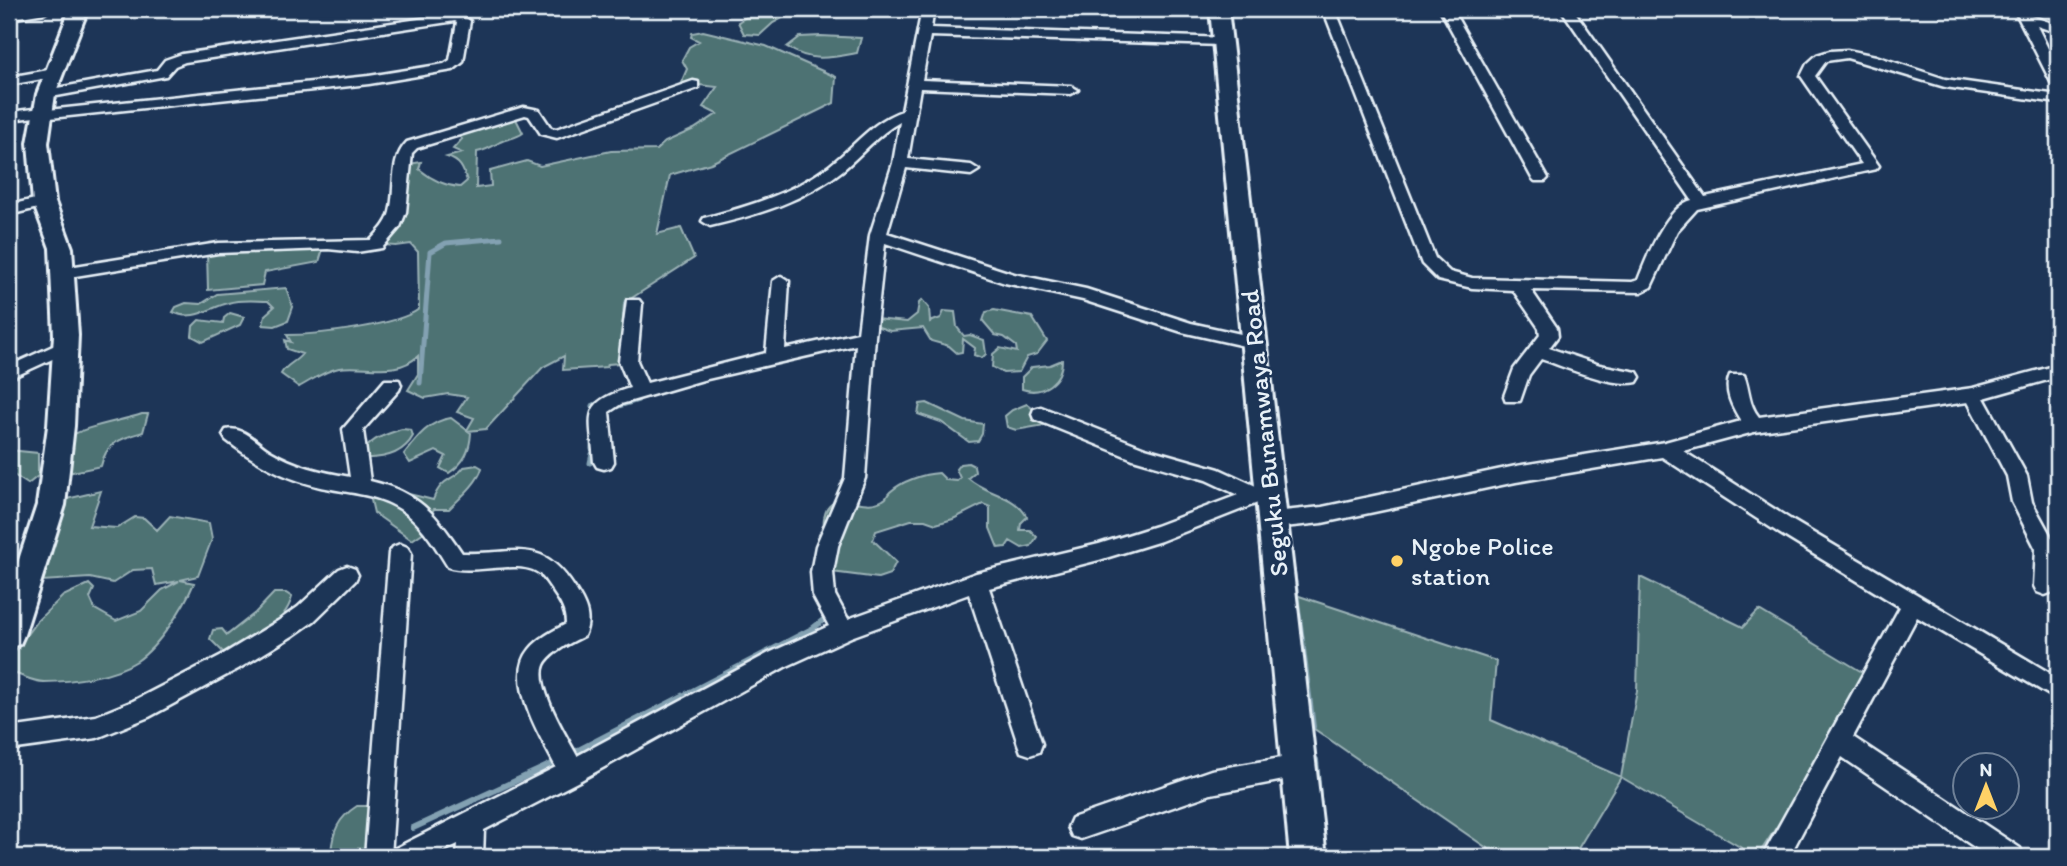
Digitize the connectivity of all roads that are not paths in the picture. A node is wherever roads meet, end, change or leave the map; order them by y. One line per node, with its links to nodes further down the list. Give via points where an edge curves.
1 (45, 9): 12 (street)
2 (79, 9): 21 (main road)
3 (928, 9): 14 (street)
4 (1219, 9): 15 (main road, Seguku Bunamwaya Road)
5 (1247, 9): 6 (street)
6 (1272, 9)
7 (1329, 9): 35 (street, via 1428,260 1444,276 1456,280)
8 (1446, 9): 27 (street)
9 (1567, 9): 28 (street)
10 (454, 13): 21 (street, via 182,58 161,73); 21 (street, via 464,21 456,62 448,67 369,80)
11 (2023, 14): 13 (street); 17 (street)
12 (9, 15)
13 (2058, 29)
14 (922, 32): 15 (street); 18 (street)
15 (1222, 41): 38 (main road, Seguku Bunamwaya Road)
16 (9, 80): 21 (street)
17 (2058, 82)
18 (914, 84): 20 (street); 23 (street)
19 (693, 85): 33 (street, via 557,134 546,131 534,113 524,111 412,145 405,152 398,212 392,227 376,244 218,248)
20 (1071, 90)
21 (45, 99): 24 (street); 29 (main road, via 38,143)
22 (2058, 99): 28 (street, via 1931,80 1852,55 1834,54 1811,66 1808,76 1871,166)
23 (910, 113): 25 (street); 31 (street, via 882,125 835,168 778,203)
24 (9, 116)
25 (900, 163): 26 (street); 32 (street)
26 (971, 170)
27 (1540, 178)
28 (1700, 201): 35 (street, via 1681,213 1645,283 1635,288)
29 (44, 202): 30 (street); 33 (main road, via 61,248)
30 (9, 210)
31 (710, 221)
32 (878, 234): 37 (street); 38 (street, via 1011,279)
33 (63, 273): 39 (main road)
34 (781, 281): 41 (street)
35 (1517, 283): 40 (street, via 1548,328 1549,336)
36 (633, 304): 47 (street, via 628,361)
37 (866, 337): 41 (street); 63 (street, via 855,478 827,546 822,572 824,596)
38 (1253, 342): 56 (main road, Seguku Bunamwaya Road)
39 (64, 347): 43 (street); 64 (main road, via 51,505)
40 (1537, 351): 44 (street); 49 (street, via 1520,373)
41 (775, 357): 47 (street)
42 (2058, 371): 48 (street)
43 (9, 373)
44 (1631, 377)
45 (1737, 380): 51 (street, via 1742,410)
46 (391, 384): 55 (street, via 353,429)
47 (641, 392): 54 (street, via 602,407)
48 (1973, 395): 51 (street); 61 (street, via 2017,476 2022,502 2047,549)
49 (1513, 396)
50 (1041, 414): 56 (street, via 1140,454)
51 (1755, 425): 53 (street)
52 (233, 435): 55 (street, via 281,467)
53 (1664, 449): 57 (street); 62 (street)
54 (604, 462)
55 (361, 487): 70 (street, via 407,503 435,528 456,561 531,561 546,566 569,597 579,618 576,629 554,641 533,663 531,685)
56 (1264, 493): 57 (main road, Seguku Bunamwaya Road); 60 (street, via 1124,544)
57 (1274, 520): 69 (main road, Seguku Bunamwaya Road)
58 (400, 553): 73 (street)
59 (346, 575): 66 (street, via 306,614 277,634 141,709 97,727)
60 (976, 582): 63 (street); 68 (street)
61 (2045, 586)
62 (1913, 604): 65 (street); 67 (street)
63 (843, 630): 70 (street, via 777,660)
64 (9, 635)
65 (2058, 690)
66 (9, 738)
67 (1839, 741): 77 (street); 78 (street)
68 (1030, 744)
69 (1299, 766): 72 (street, via 1210,782); 76 (main road, Seguku Bunamwaya Road)
70 (572, 772): 71 (street)
71 (471, 824): 74 (street); 75 (street)
72 (1081, 827)
73 (378, 857)
74 (405, 857)
75 (470, 857)
76 (1308, 857)
77 (1775, 857)
78 (2011, 857)

